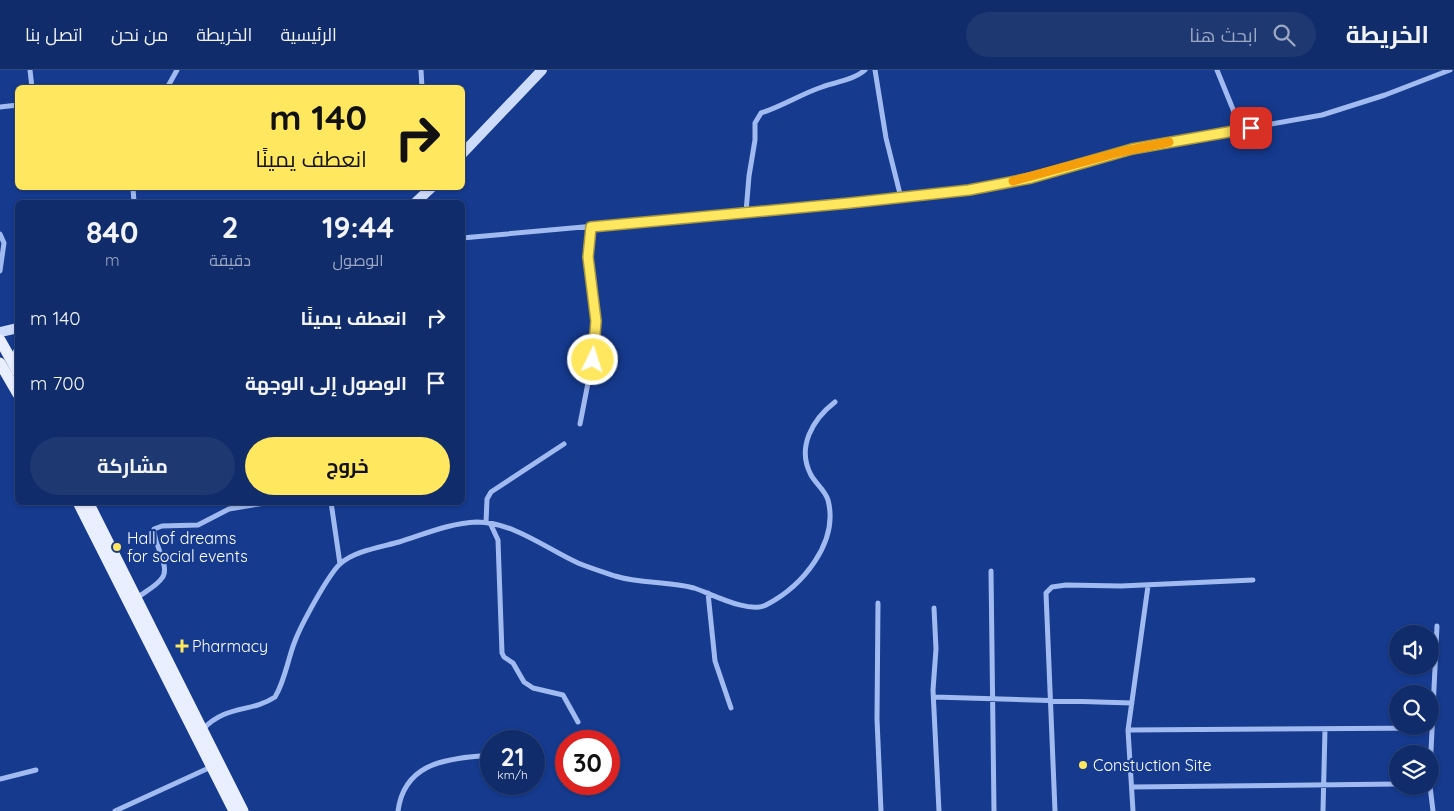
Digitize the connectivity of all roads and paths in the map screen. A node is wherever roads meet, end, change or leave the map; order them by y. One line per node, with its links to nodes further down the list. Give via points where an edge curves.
1 (30, 70): 9 (street)
2 (176, 70): 10 (street)
3 (421, 70): 11 (street)
4 (542, 70): 15 (street)
5 (865, 70): 19 (street, via 761,113 755,124 756,140)
6 (875, 70): 17 (street, via 886,138)
7 (1217, 70): 14 (street)
8 (1450, 70): 14 (street, via 1331,113)
9 (32, 85)
10 (168, 85)
11 (422, 85)
12 (15, 105): 13 (street)
13 (0, 107)
14 (1241, 129): 17 (street, via 1132,149 1005,183)
15 (465, 151)
16 (430, 190): 18 (street)
17 (901, 198): 19 (street)
18 (418, 200)
19 (746, 212): 20 (street)
20 (591, 227): 22 (street); 31 (street, via 588,257 596,321 595,347)
21 (0, 234): 23 (street, via 4,243)
22 (465, 238)
23 (0, 271)
24 (15, 329): 25 (street)
25 (0, 332)
26 (0, 340): 28 (main road)
27 (0, 363): 29 (main road)
28 (15, 368)
29 (15, 389)
30 (835, 402): 42 (street, via 814,423 806,455 810,474 826,495 830,530 825,546 788,590 765,606 749,608)
31 (580, 424)
32 (564, 444): 37 (street, via 491,492 487,499)
33 (80, 505): 57 (main road)
34 (90, 505): 43 (main road)
35 (255, 505): 43 (street, via 229,510 198,525 154,529 153,538 165,570 163,578)
36 (330, 505): 38 (street)
37 (488, 524): 38 (street, via 467,523 432,530 353,556); 42 (street, via 536,540 578,563 616,576); 51 (street, via 498,540 502,653 513,663 524,682 534,688 563,695)
38 (340, 564): 54 (street, via 302,625 275,697 223,713)
39 (991, 571): 47 (street)
40 (1253, 580): 41 (street)
41 (1148, 586): 48 (street, via 1066,585 1052,587 1046,593); 49 (street)
42 (708, 593): 50 (street, via 716,661)
43 (137, 598): 54 (main road)
44 (878, 603): 68 (street)
45 (934, 608): 46 (street)
46 (934, 697): 47 (street); 69 (street)
47 (992, 699): 48 (street); 70 (street)
48 (1050, 702): 49 (street); 71 (street)
49 (1132, 703): 55 (street)
50 (731, 708)
51 (578, 722)
52 (1325, 728): 53 (street); 55 (street); 61 (street)
53 (1389, 728)
54 (203, 729): 66 (main road)
55 (1128, 730): 62 (street)
56 (480, 756): 67 (street, via 447,759 424,768 404,788)
57 (212, 767): 64 (street); 65 (main road)
58 (36, 770): 59 (street)
59 (0, 779)
60 (1389, 784): 61 (street)
61 (1324, 785): 62 (street); 73 (street)
62 (1132, 787): 72 (street)
63 (1431, 795): 74 (street)
64 (115, 811)
65 (234, 811)
66 (243, 811)
67 (398, 811)
68 (880, 811)
69 (939, 811)
70 (994, 811)
71 (1055, 811)
72 (1133, 811)
73 (1323, 811)
74 (1433, 811)

